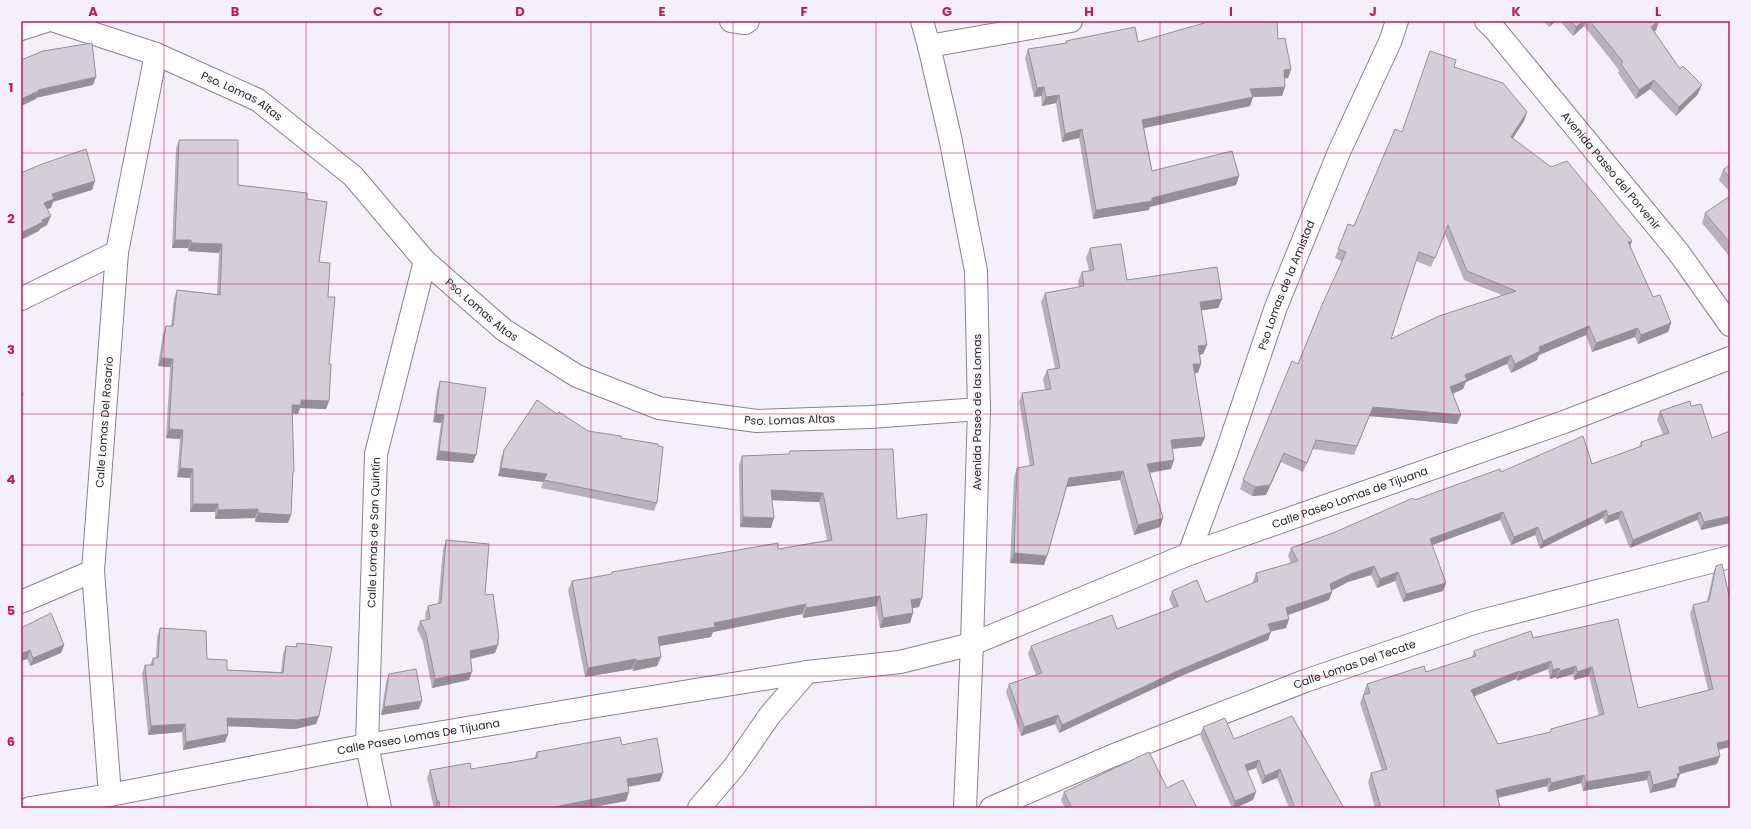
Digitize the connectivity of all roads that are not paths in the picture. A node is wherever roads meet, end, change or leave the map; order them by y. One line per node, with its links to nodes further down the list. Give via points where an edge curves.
1 (46, 21): 9 (street)
2 (55, 21): 11 (street, Pso. Lomas Altas)
3 (731, 21): 4 (street)
4 (748, 21)
5 (922, 21): 10 (street, Avenida Paseo de las Lomas)
6 (1071, 21): 10 (street)
7 (1397, 21): 18 (street, Pso Lomas de la Amistad, via 1390,42 1339,152 1276,307)
8 (1486, 21): 15 (street, Avenida Paseo del Porvenir, via 1679,254)
9 (21, 29)
10 (929, 46): 17 (street, Avenida Paseo de las Lomas, via 976,271)
11 (156, 54): 12 (street, Calle Lomas Del Rosario); 13 (street, Pso. Lomas Altas, via 258,100 353,176)
12 (117, 252): 14 (street); 20 (street, Calle Lomas Del Rosario)
13 (425, 261): 17 (street, Pso. Lomas Altas, via 504,330 577,376 659,408 757,421 870,417); 24 (street, Calle Lomas de San Quintín, via 376,454)
14 (21, 299)
15 (1730, 325)
16 (1730, 358): 18 (street, Calle Paseo Lomas de Tijuana, via 1564,422)
17 (978, 409): 22 (street, Avenida Paseo de las Lomas)
18 (1189, 554): 22 (street, Calle Paseo Lomas de Tijuana)
19 (1730, 557): 30 (street, Calle Lomas Del Tecate, via 1477,622 1305,681 1114,755)
20 (94, 571): 21 (street); 25 (street, Calle Lomas Del Rosario)
21 (21, 602)
22 (972, 644): 23 (street, Calle Paseo Lomas De Tijuana, via 900,662); 29 (street, Avenida Paseo de las Lomas)
23 (807, 672): 24 (street, Calle Paseo Lomas De Tijuana); 28 (street, via 770,715 734,767)
24 (367, 745): 25 (street, Calle Paseo Lomas De Tijuana); 27 (street, Calle Lomas de San Quintín)
25 (110, 795): 26 (street, Calle Paseo Lomas De Tijuana)
26 (30, 808)
27 (380, 808)
28 (699, 808)
29 (965, 808)
30 (991, 808)

